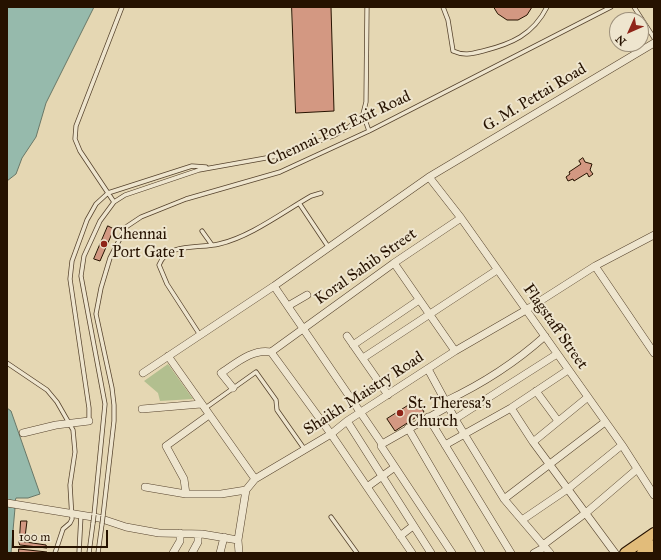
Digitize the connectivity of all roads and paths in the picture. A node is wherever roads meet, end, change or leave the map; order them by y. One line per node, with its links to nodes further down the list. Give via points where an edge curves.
1 (122, 7): 13 (lane, via 76,126 75,139)
2 (368, 7): 9 (lane, via 366,102)
3 (443, 7): 4 (lane, via 453,51 463,56 514,41 543,16)
4 (547, 7)
5 (611, 7): 10 (lane, Chennai Port Exit Road)
6 (634, 7): 7 (lane)
7 (654, 38)
8 (654, 43): 12 (street, G. M. Pettai Road)
9 (363, 114): 10 (lane); 11 (lane, via 349,127 333,136 277,156)
10 (369, 131): 102 (lane, Chennai Port Exit Road, bridge, via 280,172 186,199 141,217 126,227 110,258 100,288 96,314 112,388 114,421)
11 (211, 168): 13 (lane, via 192,166); 15 (lane, via 125,195)
12 (430, 177): 17 (street, Flagstaff Street); 21 (street, G. M. Pettai Road)
13 (108, 193): 15 (lane); 58 (lane, via 96,204 87,220 72,261 70,279)
14 (322, 193): 16 (lane)
15 (114, 202): 101 (lane, bridge, via 100,221 84,256 81,276 104,392 105,410)
16 (299, 203): 20 (lane, via 238,238); 21 (lane)
17 (461, 218): 22 (street, Koral Sahib Street); 24 (street, Flagstaff Street)
18 (202, 231): 20 (lane)
19 (654, 236): 23 (street, Shaikh Maistry Road)
20 (212, 245): 32 (lane, via 187,247 167,254 159,265 167,284)
21 (329, 248): 25 (street, G. M. Pettai Road)
22 (394, 263): 27 (street); 31 (street, Koral Sahib Street)
23 (595, 266): 29 (street, Shaikh Maistry Road); 38 (street)
24 (498, 270): 29 (street, Flagstaff Street); 30 (street)
25 (274, 286): 28 (street); 32 (street, G. M. Pettai Road)
26 (307, 296): 28 (street)
27 (419, 300): 30 (street); 35 (street)
28 (288, 306): 31 (street)
29 (526, 310): 34 (street, Flagstaff Street); 36 (street, Shaikh Maistry Road)
30 (429, 315): 36 (street); 41 (street)
31 (302, 328): 37 (street, Koral Sahib Street); 54 (street)
32 (200, 335): 40 (street, G. M. Pettai Road)
33 (347, 336): 35 (street)
34 (545, 336): 39 (street, Flagstaff Street); 50 (street, via 522,356)
35 (353, 345): 41 (street)
36 (455, 351): 43 (street, Shaikh Maistry Road)
37 (271, 352): 46 (street, via 253,353 221,372); 65 (street)
38 (654, 353)
39 (557, 354): 44 (street, Flagstaff Street); 57 (street)
40 (168, 356): 45 (street, G. M. Pettai Road); 51 (street)
41 (363, 358): 48 (street)
42 (7, 363): 62 (lane, via 47,390)
43 (428, 369): 48 (street, Shaikh Maistry Road); 50 (street)
44 (568, 370): 47 (street); 49 (street, Flagstaff Street)
45 (143, 373)
46 (233, 388): 51 (lane); 71 (lane, via 256,372 276,400 277,410)
47 (536, 391): 52 (street); 60 (street)
48 (388, 395): 54 (street, Shaikh Maistry Road)
49 (588, 397): 60 (street); 61 (street, Flagstaff Street)
50 (447, 404): 56 (street); 57 (street)
51 (203, 406): 53 (street); 55 (street)
52 (511, 408): 66 (street); 67 (street)
53 (142, 409)
54 (362, 413): 59 (street, Shaikh Maistry Road); 68 (street)
55 (209, 415): 76 (street); 81 (street, via 166,446 184,479)
56 (428, 417): 63 (street); 69 (street)
57 (455, 419): 66 (street)
58 (89, 421): 62 (street)
59 (347, 421): 65 (street, Shaikh Maistry Road); 75 (street)
60 (558, 422): 67 (street)
61 (605, 422): 70 (street, Flagstaff Street); 72 (street)
62 (70, 423): 64 (street); 86 (lane, via 73,430 74,452 70,485)
63 (408, 428): 68 (street); 111 (street)
64 (23, 434)
65 (331, 434): 71 (street, Shaikh Maistry Road); 78 (street)
66 (465, 434): 69 (street); 83 (street)
67 (533, 442): 72 (street)
68 (382, 444): 73 (street)
69 (445, 445): 112 (street)
70 (622, 445): 74 (street, Flagstaff Street); 79 (street)
71 (305, 450): 76 (street, Shaikh Maistry Road)
72 (550, 464): 79 (street); 83 (street)
73 (396, 467): 75 (street); 110 (street)
74 (636, 470): 82 (street, Flagstaff Street); 85 (street)
75 (382, 477): 78 (street); 90 (street)
76 (255, 480): 80 (street, Shaikh Maistry Road)
77 (145, 487): 81 (street)
78 (367, 487): 94 (street)
79 (569, 488): 85 (street); 89 (street)
80 (246, 490): 81 (street, via 221,494); 96 (street)
81 (186, 494)
82 (654, 495)
83 (504, 499): 89 (street)
84 (7, 503): 86 (street)
85 (587, 512): 98 (street); 115 (street)
86 (73, 514): 87 (street); 99 (lane, via 72,522 63,529)
87 (81, 515): 91 (street, via 113,521 126,527 159,533); 100 (lane)
88 (331, 516): 107 (lane)
89 (522, 520): 98 (street)
90 (413, 526): 94 (street); 109 (street)
91 (180, 533): 93 (street); 103 (street, via 180,541)
92 (654, 533): 116 (main road)
93 (198, 534): 95 (street); 104 (street, via 198,542)
94 (400, 536): 108 (street)
95 (224, 537): 96 (street); 105 (street)
96 (238, 540): 106 (street)
97 (654, 545): 117 (main road)
98 (544, 546): 113 (street); 114 (street)
99 (54, 553)
100 (79, 553)
101 (89, 553)
102 (98, 553)
103 (173, 553)
104 (192, 553)
105 (220, 553)
106 (239, 553)
107 (357, 553)
108 (412, 553)
109 (431, 553)
110 (452, 553)
111 (481, 553)
112 (511, 553)
113 (534, 553)
114 (550, 553)
115 (615, 553)
116 (625, 553)
117 (642, 553)

